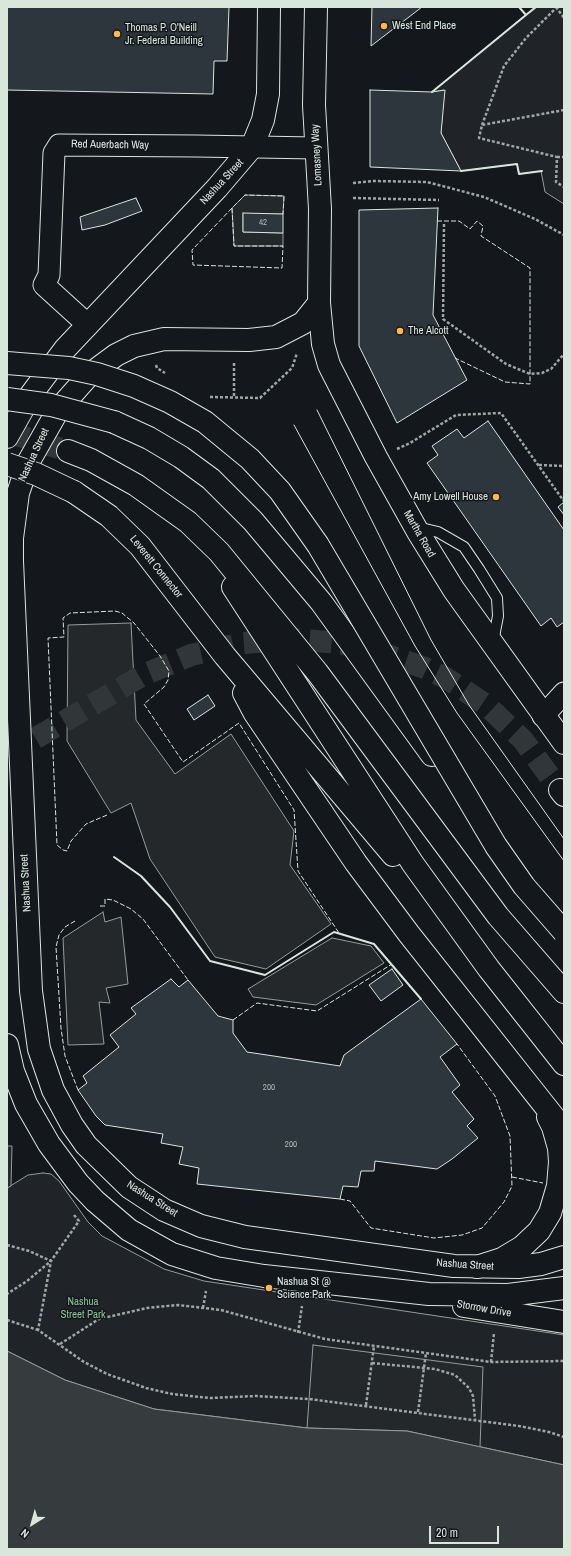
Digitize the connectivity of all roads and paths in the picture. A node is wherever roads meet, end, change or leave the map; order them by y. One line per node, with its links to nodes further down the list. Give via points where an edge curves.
1 (269, 7): 7 (main road, via 268,94 263,120)
2 (316, 7): 8 (main road, Lomasney Way)
3 (557, 7): 4 (path); 6 (path, via 526,38 504,66)
4 (564, 18)
5 (564, 110): 6 (path)
6 (482, 125): 9 (path, via 479,138)
7 (252, 147): 8 (street, Red Auerbach Way); 18 (main road, Nashua Street, via 233,171); 18 (street, Red Auerbach Way, via 63,144 57,147 54,153 49,275 44,285)
8 (316, 148): 17 (main road, Lomasney Way, via 320,209)
9 (557, 157): 10 (path); 12 (path, via 556,182)
10 (564, 157)
11 (353, 183): 16 (path, via 427,182 484,197 535,219)
12 (564, 187)
13 (353, 198): 14 (path)
14 (439, 200)
15 (444, 224): 20 (path, via 443,319 506,364 530,374 551,369)
16 (564, 235)
17 (319, 303): 36 (main road, Martha Road, via 323,344 331,369); 54 (main road, Nashua Street, via 303,323 276,337 249,340 164,339 122,351 89,375 73,391 45,431 24,473 14,516 12,561 31,991 39,1049 59,1101 86,1145 129,1187 164,1210 201,1226 245,1237)
18 (88, 325): 28 (main road, Nashua Street, via 47,372)
19 (297, 353): 26 (path, via 292,368 260,398)
20 (564, 354)
21 (154, 361): 24 (path, via 157,368)
22 (234, 362): 26 (path)
23 (7, 363): 43 (main road, bridge, via 69,368 109,377 134,386 170,402 205,422 250,459 280,491 318,545 496,846 524,886)
24 (170, 376)
25 (208, 397): 26 (path)
26 (234, 398)
27 (7, 399): 42 (main road, bridge, via 58,407 114,422 166,447 196,467 225,493 271,540 321,602 516,869)
28 (7, 437)
29 (68, 450): 34 (main road, via 112,471)
30 (391, 451): 32 (path, via 410,443 456,415 502,413)
31 (7, 464): 38 (main road, Leverett Connector, bridge, via 74,492 109,516 140,546)
32 (538, 465): 33 (path); 35 (path)
33 (564, 466)
34 (147, 492): 44 (main road, via 185,527 212,557 405,851); 45 (main road, via 199,532 239,575 329,687 498,916)
35 (564, 499)
36 (414, 526): 37 (main road, Martha Road); 37 (lane, via 438,532 464,547 479,568 497,598 498,616)
37 (492, 644): 40 (main road, Martha Road)
38 (225, 656): 44 (main road); 48 (main road, via 254,712 356,864)
39 (564, 693): 40 (street)
40 (543, 716): 41 (main road, Martha Road)
41 (564, 743)
42 (564, 928)
43 (564, 932)
44 (489, 969): 47 (main road)
45 (564, 992)
46 (7, 1045): 57 (main road, via 13,1071 24,1099 49,1144 95,1201 140,1237 172,1254 223,1269 264,1276)
47 (564, 1064)
48 (536, 1095): 49 (main road); 54 (main road, via 553,1127 559,1148 560,1175 552,1207 539,1231 522,1247 502,1259)
49 (564, 1130)
50 (70, 1209): 53 (path, via 78,1220)
51 (7, 1245): 53 (path)
52 (564, 1257): 54 (main road, Nashua Street, via 518,1267)
53 (51, 1260): 58 (path); 63 (path)
54 (477, 1267)
55 (564, 1288): 57 (main road, via 508,1295 429,1294)
56 (206, 1291): 60 (path)
57 (404, 1291): 62 (main road, Storrow Drive, via 454,1304)
58 (7, 1294)
59 (302, 1306): 65 (path)
60 (203, 1308): 65 (path); 66 (path, via 178,1305 155,1307 99,1319)
61 (7, 1320): 63 (path)
62 (564, 1322)
63 (38, 1330): 66 (path)
64 (494, 1330): 71 (path)
65 (298, 1333): 67 (path)
66 (60, 1344): 73 (path, via 84,1362 107,1374 172,1394 210,1398 280,1397)
67 (374, 1346): 68 (path); 70 (path)
68 (426, 1353): 71 (path); 72 (path)
69 (564, 1361): 71 (path)
70 (372, 1362): 72 (path); 73 (path)
71 (491, 1362)
72 (424, 1368): 74 (path); 75 (path, via 447,1372 470,1388)
73 (366, 1405): 74 (path)
74 (418, 1412): 75 (path)
75 (475, 1420): 76 (path, via 549,1432)
76 (564, 1437)

